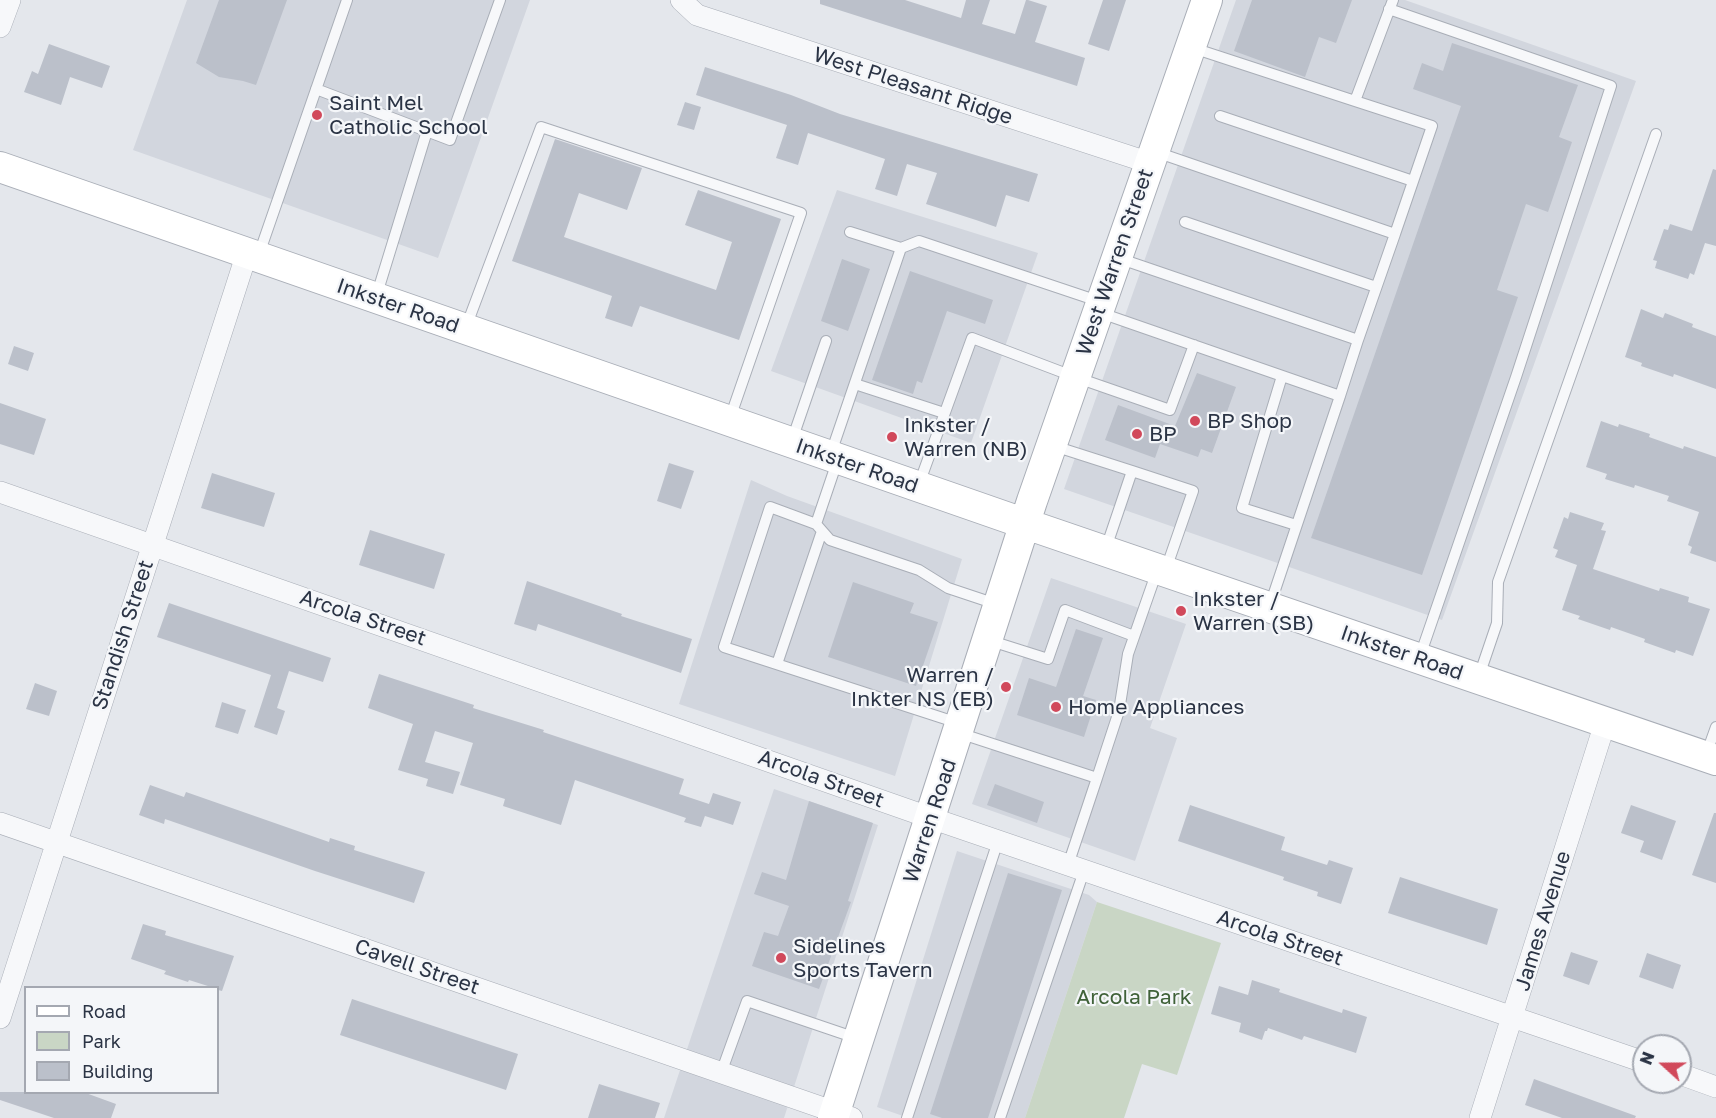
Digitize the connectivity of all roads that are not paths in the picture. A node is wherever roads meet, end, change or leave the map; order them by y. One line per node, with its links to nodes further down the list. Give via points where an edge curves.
1 (10, 0): 7 (street)
2 (347, 0): 9 (lane)
3 (500, 0): 12 (lane, via 450,140)
4 (681, 0): 14 (street, West Pleasant Ridge, via 697,15 855,68)
5 (1208, 0): 8 (main road, West Warren Street)
6 (1391, 5): 10 (lane); 52 (lane, via 1611,86)
7 (0, 27)
8 (1191, 47): 10 (lane); 14 (main road, West Warren Street)
9 (316, 90): 12 (lane); 21 (lane)
10 (1356, 101): 16 (lane, via 1432,126)
11 (1220, 116): 16 (lane)
12 (427, 131): 24 (lane)
13 (1656, 134): 54 (lane, via 1498,582 1497,623)
14 (1152, 157): 19 (lane); 22 (main road, West Warren Street)
15 (0, 167): 21 (main road, Inkster Road)
16 (1413, 181): 19 (lane)
17 (1185, 222): 23 (lane)
18 (850, 232): 20 (lane)
19 (1395, 234): 23 (lane)
20 (901, 248): 25 (lane, via 919,241); 32 (lane)
21 (252, 255): 24 (main road, Inkster Road); 45 (street, Standish Street)
22 (1117, 258): 25 (main road, West Warren Street); 27 (lane)
23 (1376, 287): 27 (lane)
24 (376, 298): 26 (main road, Inkster Road)
25 (1100, 307): 29 (lane); 31 (main road, West Warren Street)
26 (465, 329): 35 (main road, Inkster Road); 35 (lane, via 541,127 801,213)
27 (1358, 340): 33 (lane)
28 (826, 341): 36 (lane)
29 (1194, 345): 30 (lane); 31 (lane, via 1170,410)
30 (1282, 376): 33 (lane); 43 (lane, via 1242,508)
31 (1075, 377): 34 (lane, via 972,338); 37 (main road, West Warren Street)
32 (855, 384): 34 (lane); 38 (lane)
33 (1340, 396): 43 (lane)
34 (944, 413): 40 (lane)
35 (729, 421): 36 (main road, Inkster Road)
36 (791, 443): 38 (main road, Inkster Road)
37 (1051, 445): 39 (lane); 42 (main road, West Warren Street)
38 (834, 458): 40 (main road, Inkster Road); 44 (lane)
39 (1132, 471): 46 (lane); 47 (lane, via 1193,491)
40 (918, 487): 42 (main road, Inkster Road)
41 (0, 492): 45 (street, Arcola Street)
42 (1026, 524): 46 (main road, Inkster Road); 48 (main road, Warren Road)
43 (1296, 525): 49 (lane)
44 (819, 528): 48 (lane, via 830,540 919,570 948,588); 53 (lane); 53 (lane, via 770,507 724,647)
45 (152, 543): 60 (street, Arcola Street); 63 (street, Standish Street)
46 (1105, 552): 47 (main road, Inkster Road)
47 (1161, 571): 49 (main road, Inkster Road); 50 (lane)
48 (999, 605): 51 (main road, Warren Road)
49 (1269, 608): 52 (main road, Inkster Road)
50 (1134, 636): 51 (lane, via 1065,610 1048,659); 59 (lane, via 1119,711)
51 (988, 640): 57 (main road, Warren Road)
52 (1419, 659): 54 (main road, Inkster Road)
53 (777, 664): 57 (lane)
54 (1478, 679): 55 (main road, Inkster Road)
55 (1605, 723): 58 (main road, Inkster Road); 66 (street, James Avenue)
56 (1716, 727): 58 (lane)
57 (960, 729): 59 (lane); 60 (main road, Warren Road)
58 (1711, 759)
59 (1097, 778): 64 (lane)
60 (931, 818): 62 (street, Arcola Street); 67 (main road, Warren Road)
61 (0, 823): 63 (street, Cavell Street)
62 (998, 841): 64 (street, Arcola Street); 73 (lane)
63 (57, 842): 65 (street, Standish Street); 69 (street, Cavell Street)
64 (1076, 868): 66 (street, Arcola Street); 74 (lane)
65 (0, 1018)
66 (1513, 1018): 68 (street, Arcola Street); 75 (street, James Avenue)
67 (859, 1039): 69 (lane, via 747,1000); 72 (main road, Warren Road)
68 (1632, 1058)
69 (721, 1073): 72 (street, Cavell Street)
70 (1692, 1078): 71 (street)
71 (1716, 1087)
72 (840, 1116)
73 (907, 1118)
74 (1000, 1118)
75 (1480, 1118)

